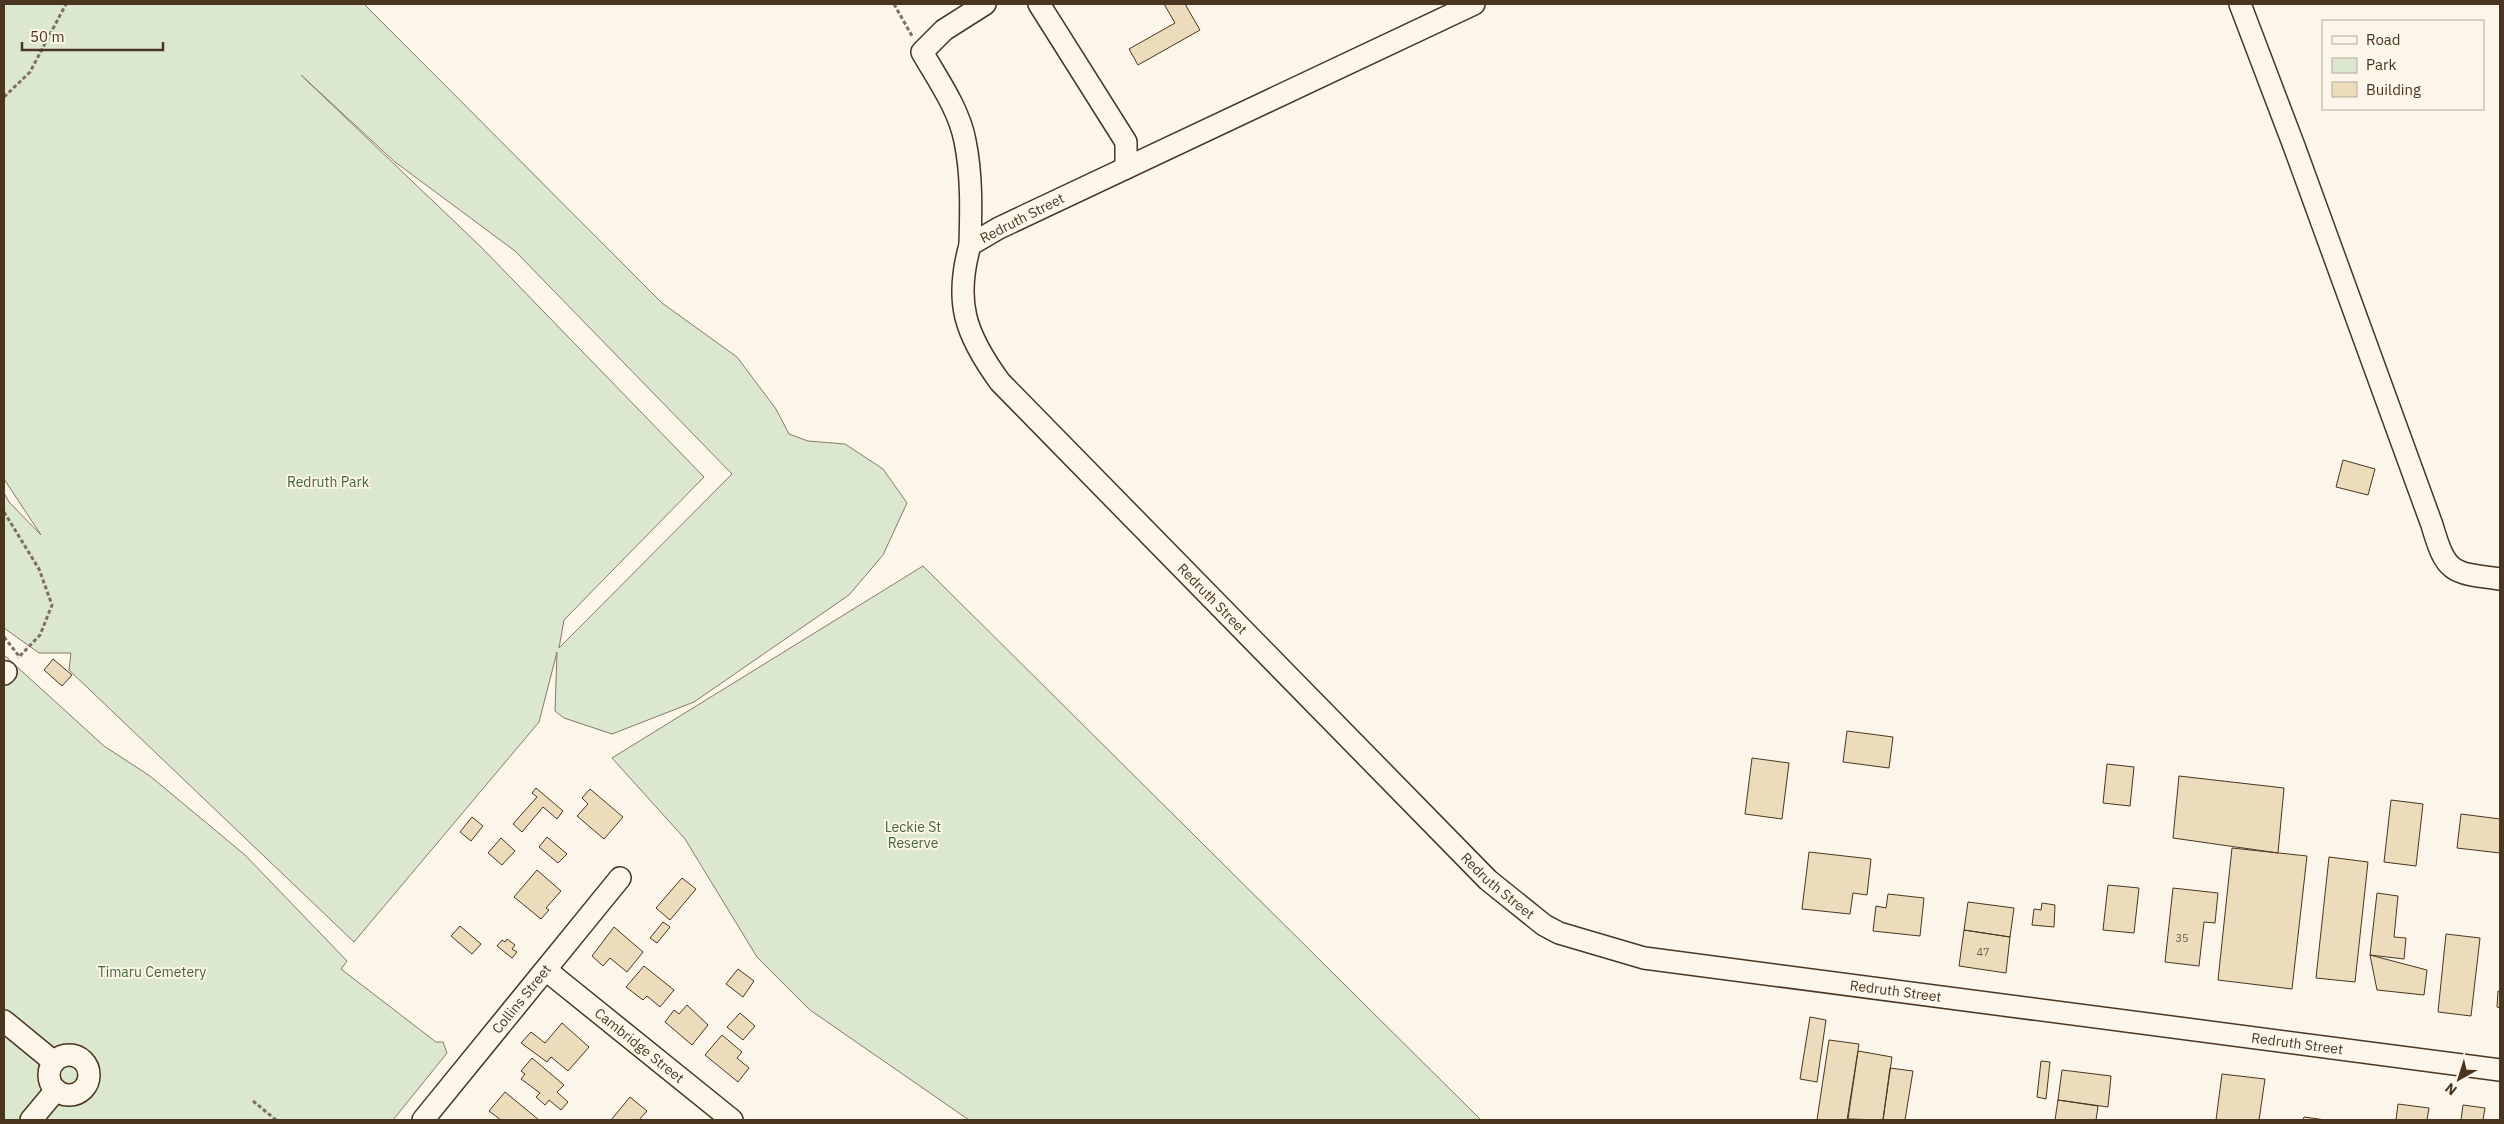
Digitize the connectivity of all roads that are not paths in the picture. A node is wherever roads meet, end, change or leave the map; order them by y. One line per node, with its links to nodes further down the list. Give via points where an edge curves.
1 (985, 4): 6 (street, via 944,30 922,52 952,103 965,140 971,202)
2 (1039, 4): 5 (street, via 1126,142)
3 (1474, 4): 5 (street, Redruth Street)
4 (2240, 4): 7 (street, via 2325,229 2442,557 2467,575)
5 (1126, 168): 6 (street, Redruth Street)
6 (970, 244): 12 (street, Redruth Street, via 961,294 966,318 981,354 1000,382 1488,880 1544,926 1644,958)
7 (2500, 579)
8 (620, 878): 9 (street, Collins Street)
9 (546, 970): 15 (street, Collins Street); 16 (street, Cambridge Street)
10 (4, 1021): 11 (street)
11 (54, 1062): 13 (street, via 50,1079); 13 (street, via 59,1057 73,1055 84,1062 89,1074 80,1091 68,1094)
12 (2500, 1070)
13 (56, 1090): 14 (street)
14 (31, 1120)
15 (423, 1120)
16 (732, 1120)

